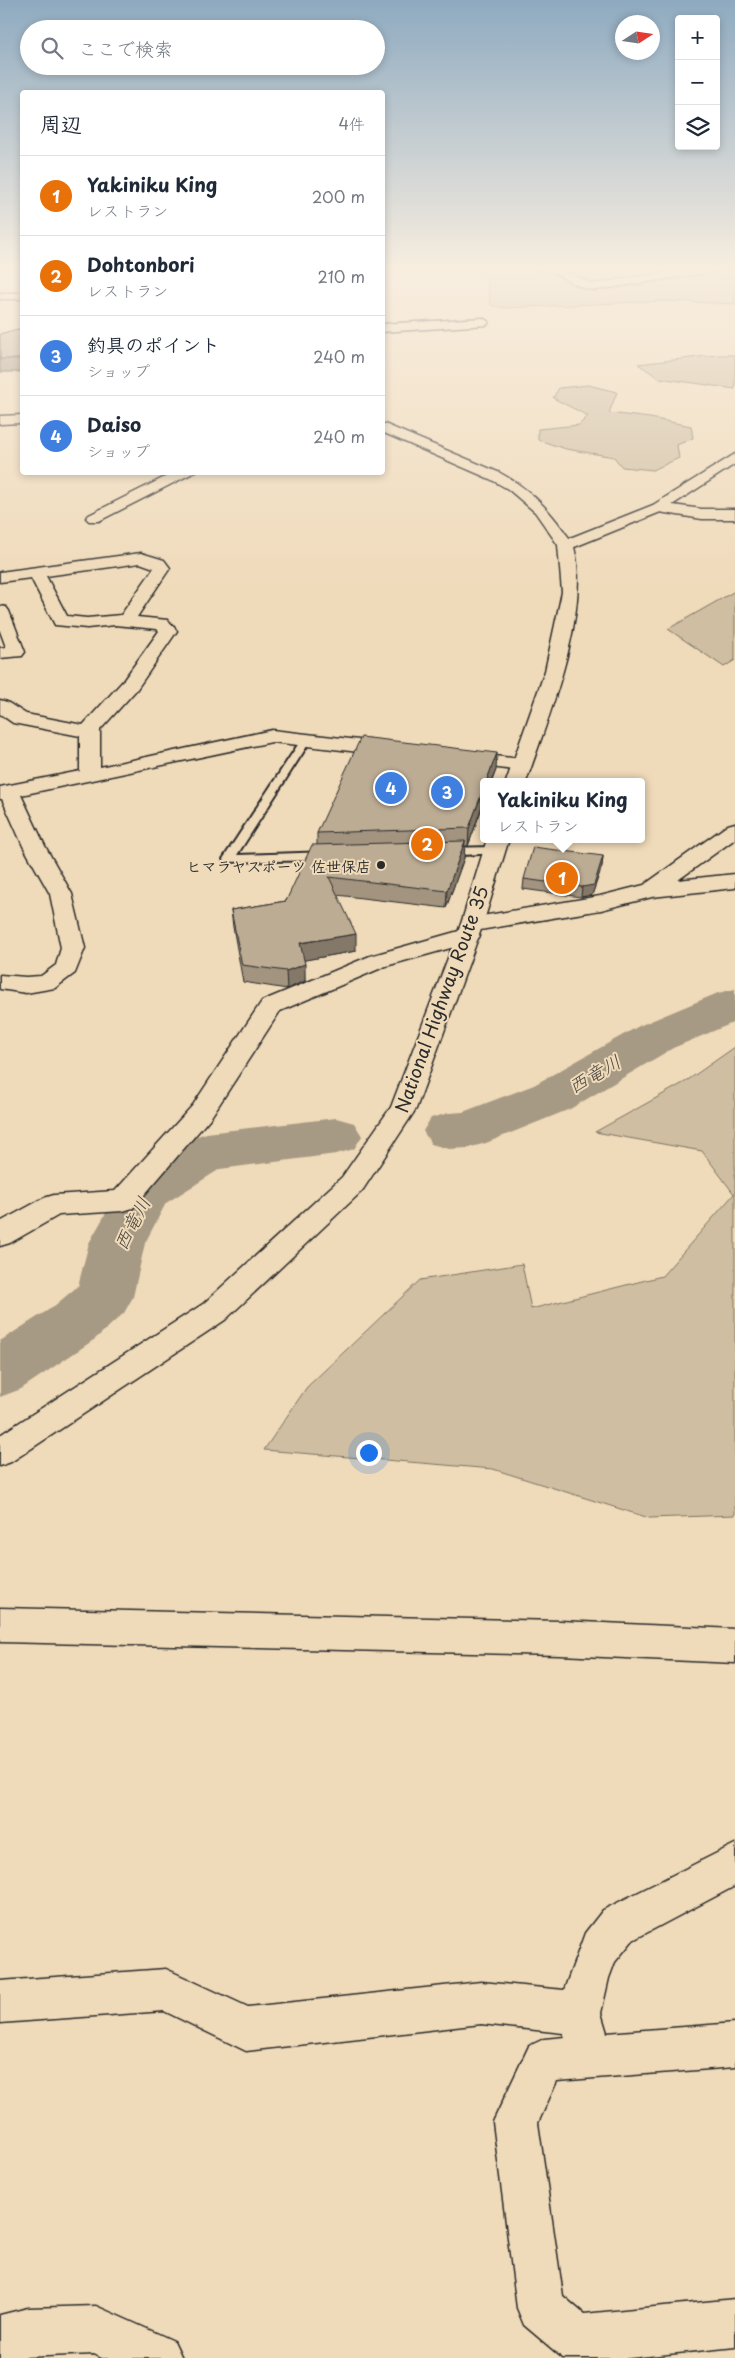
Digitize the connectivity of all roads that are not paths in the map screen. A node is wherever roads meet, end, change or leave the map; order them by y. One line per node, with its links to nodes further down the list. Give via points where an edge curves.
1 (0, 420): 2 (main road)
2 (20, 420)
3 (385, 428): 9 (main road, via 513,486 540,509)
4 (735, 458): 6 (main road)
5 (182, 475): 8 (main road)
6 (658, 508): 7 (main road, via 702,514); 9 (main road)
7 (734, 514)
8 (94, 518)
9 (566, 545): 20 (main road, via 570,592 554,672)
10 (36, 572): 11 (main road); 13 (main road, via 61,621); 13 (main road, via 141,558 158,563 162,568)
11 (0, 577)
12 (0, 611): 14 (main road, via 16,652)
13 (126, 620): 16 (main road, via 162,624 168,631 130,685)
14 (0, 653)
15 (0, 706): 16 (main road, via 20,719)
16 (90, 732): 21 (main road)
17 (306, 740): 18 (main road); 21 (main road, via 272,736); 26 (lane, via 229,859)
18 (414, 752)
19 (443, 756): 20 (main road)
20 (519, 774)
21 (90, 775): 22 (main road)
22 (5, 792): 30 (main road, via 61,894 73,948 68,968 47,983)
23 (735, 829): 28 (main road)
24 (496, 845): 25 (lane); 29 (main road, National Highway Route 35)
25 (435, 853)
26 (337, 856)
27 (735, 881): 28 (main road)
28 (651, 890): 29 (main road, via 600,904)
29 (470, 930): 31 (main road, via 378,961 271,1006 202,1111 123,1201 54,1205); 32 (main road, National Highway Route 35, via 403,1109 352,1184 214,1312)
30 (0, 982)
31 (0, 1235)
32 (0, 1452)
33 (0, 1625): 34 (main road, via 560,1638)
34 (735, 1646)
35 (735, 1864): 37 (main road, via 618,1925 600,1948 588,1978)
36 (0, 2002): 37 (main road, via 166,1990 246,2029 480,2003)
37 (580, 2013): 39 (main road)
38 (735, 2046): 39 (main road)
39 (591, 2056): 40 (main road, via 544,2061 515,2122 541,2308 576,2339)
40 (735, 2322)
41 (0, 2339): 42 (main road, via 28,2332 96,2330)
42 (157, 2358)

